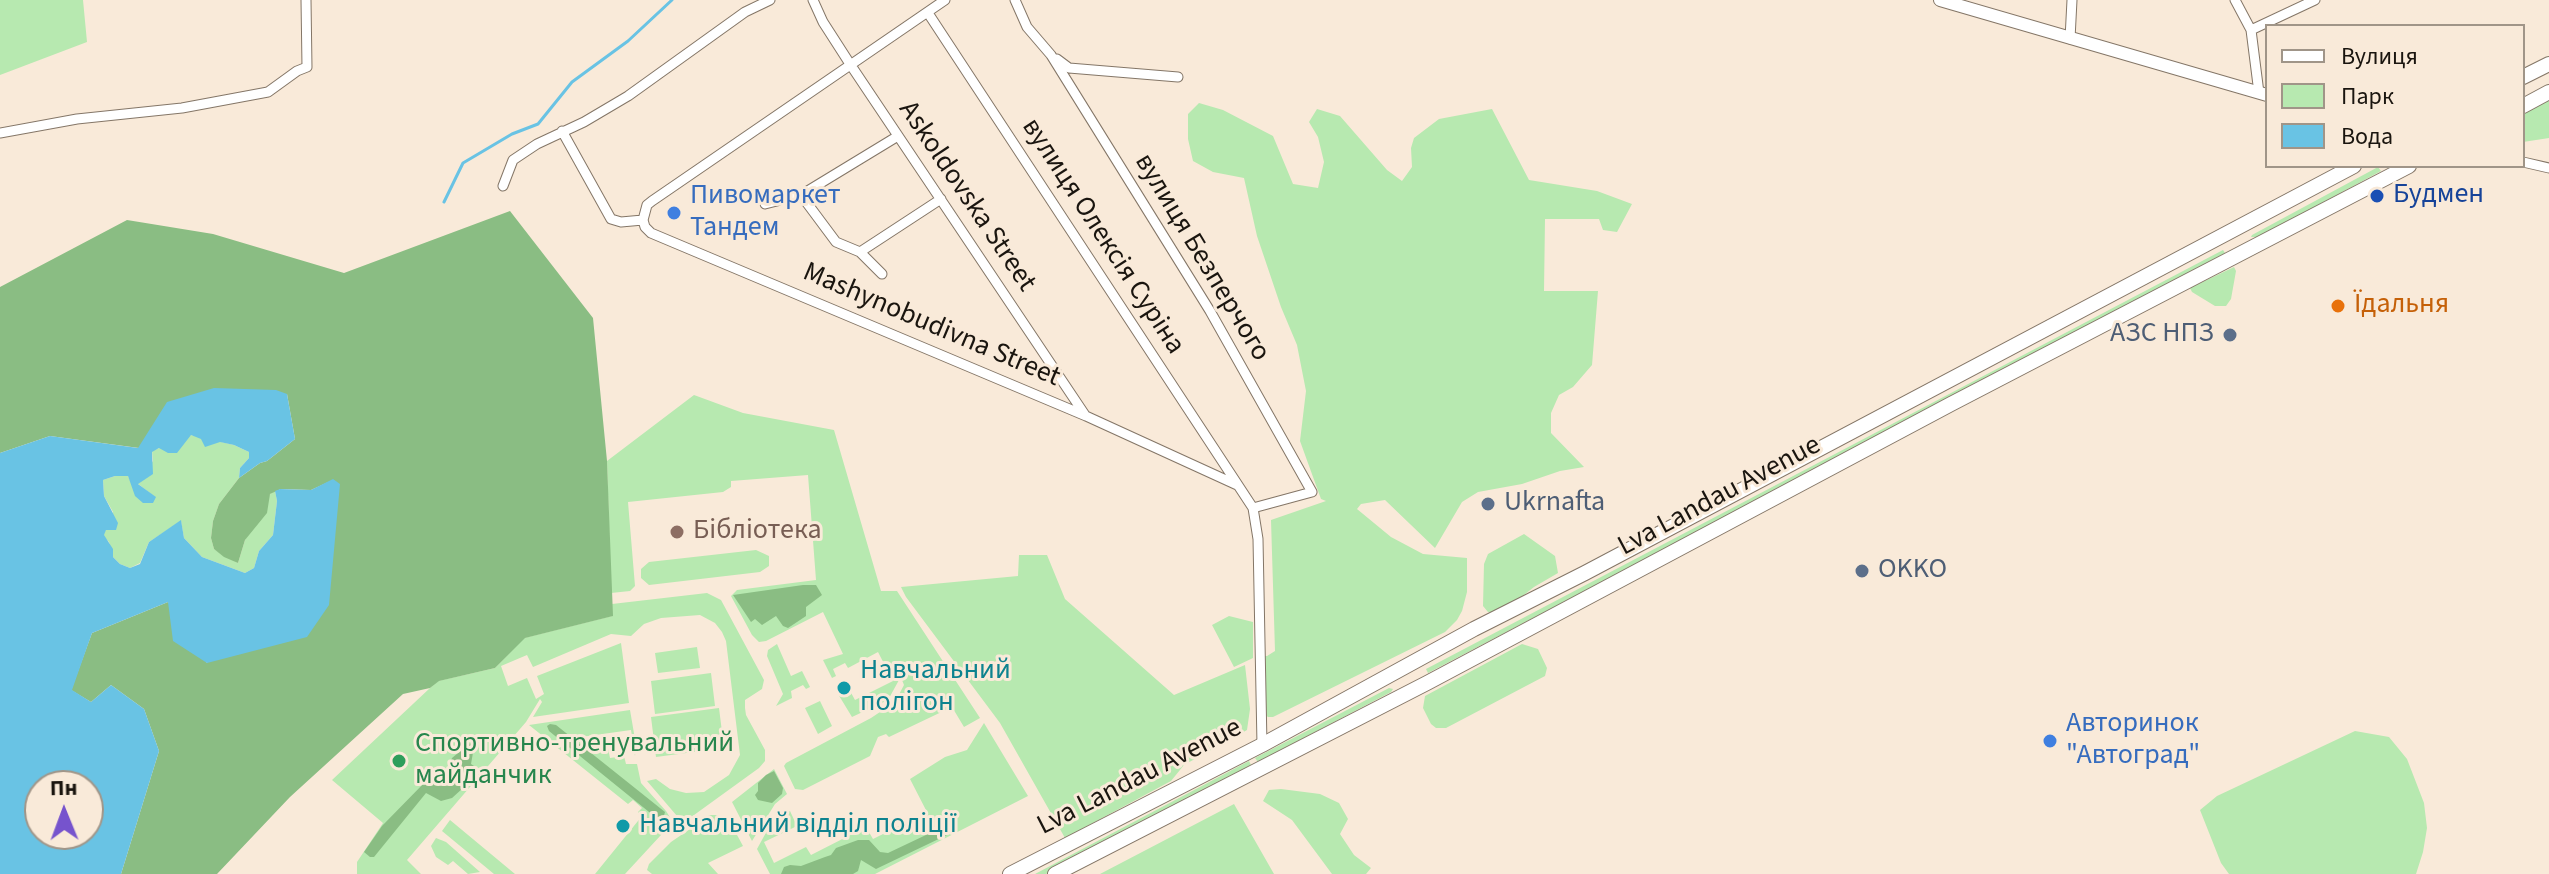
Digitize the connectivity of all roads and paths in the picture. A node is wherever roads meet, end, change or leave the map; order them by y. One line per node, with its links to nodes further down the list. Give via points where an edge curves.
1 (306, 0): 24 (street, via 307,67 268,92)
2 (770, 0): 23 (street, via 745,12 628,96)
3 (813, 0): 16 (street, Askoldovska Street)
4 (945, 0): 11 (street)
5 (1015, 0): 15 (street, вулиця Безперчого, via 1027,27)
6 (1941, 0): 14 (main road)
7 (2072, 0): 14 (street)
8 (2235, 0): 13 (street)
9 (2287, 0): 12 (street)
10 (2315, 0): 12 (street)
11 (928, 13): 16 (street); 40 (street, вулиця Олексія Суріна)
12 (2286, 14): 13 (street)
13 (2251, 30): 21 (street)
14 (2070, 39): 21 (main road)
15 (1051, 55): 19 (street, via 1069,68); 41 (street, вулиця Безперчого, via 1210,311 1312,492)
16 (850, 64): 25 (street, Askoldovska Street); 34 (street, via 652,201)
17 (2549, 64): 18 (main road)
18 (2525, 76)
19 (1178, 77)
20 (2549, 92): 22 (main road)
21 (2263, 94)
22 (2525, 105)
23 (562, 131): 30 (street, via 513,160); 34 (street, Mashynobudivna Street, via 611,219)
24 (0, 133)
25 (898, 136): 31 (street); 32 (street, Askoldovska Street)
26 (2525, 162): 29 (street)
27 (2350, 168): 35 (main road, Lva Landau Avenue)
28 (2405, 168): 36 (main road, Lva Landau Avenue)
29 (2549, 168)
30 (503, 186)
31 (801, 195): 33 (street); 37 (street, via 836,242)
32 (941, 199): 37 (street); 39 (street, Askoldovska Street)
33 (765, 204)
34 (643, 220): 39 (street, Mashynobudivna Street, via 651,233)
35 (2236, 229): 36 (main road); 42 (main road, Lva Landau Avenue)
36 (2248, 251): 43 (main road, Lva Landau Avenue)
37 (860, 252): 38 (street)
38 (882, 274)
39 (1086, 416): 40 (street, Mashynobudivna Street)
40 (1240, 486): 41 (street, вулиця Олексія Суріна)
41 (1253, 508): 44 (street, via 1260,585)
42 (1415, 662): 43 (main road); 44 (main road, Lva Landau Avenue)
43 (1427, 683): 46 (main road, Lva Landau Avenue)
44 (1262, 745): 45 (main road, Lva Landau Avenue)
45 (1010, 874)
46 (1055, 874)

